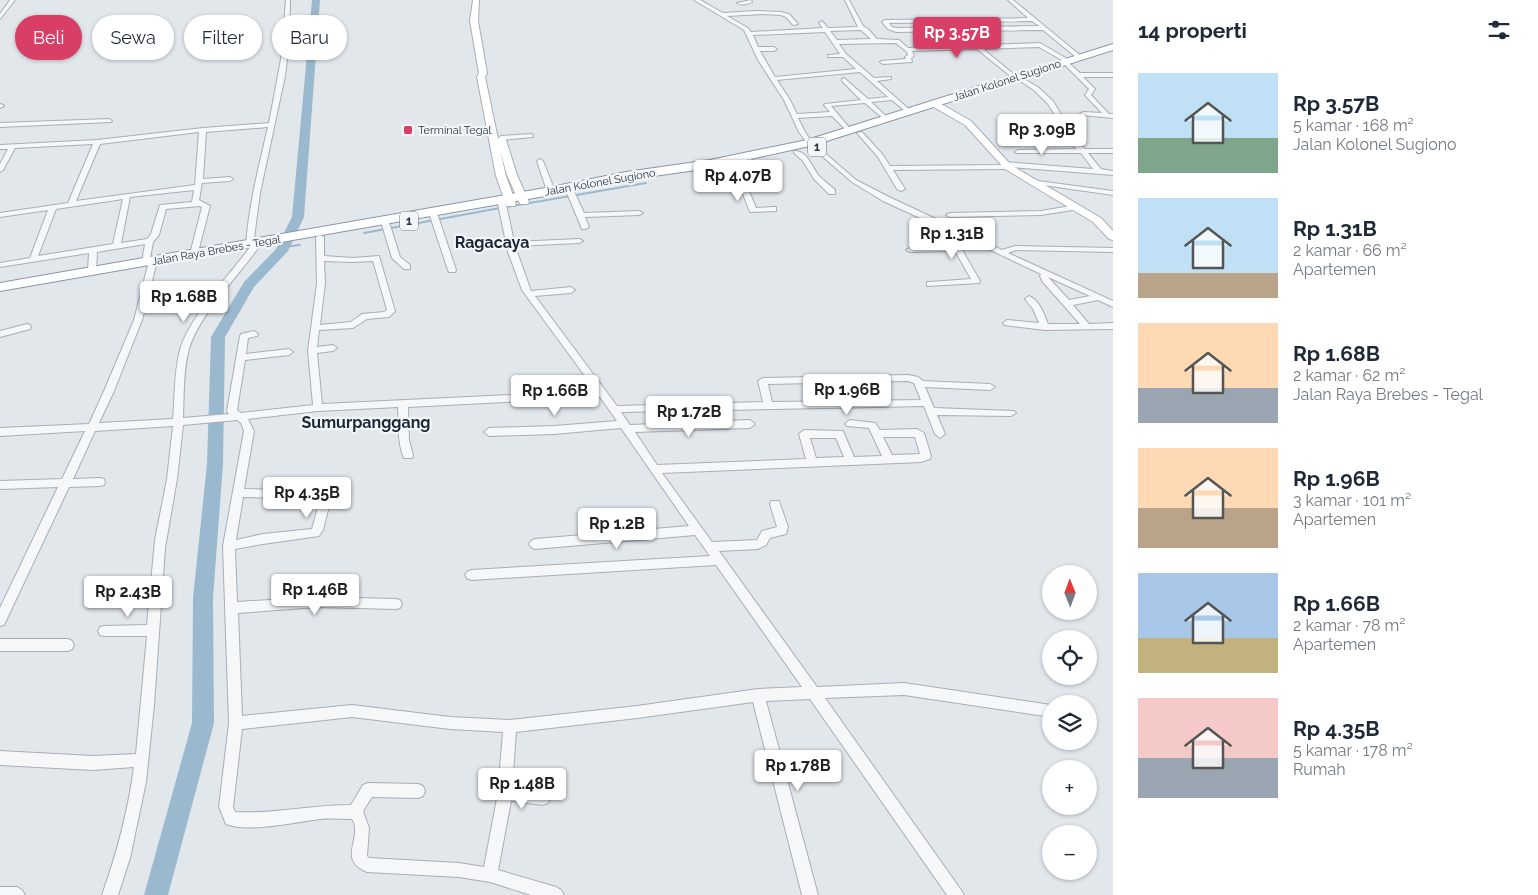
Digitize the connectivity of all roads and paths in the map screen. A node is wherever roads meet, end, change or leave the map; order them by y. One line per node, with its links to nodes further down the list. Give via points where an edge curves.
1 (13, 0): 9 (street)
2 (288, 0): 59 (street, via 286,43)
3 (476, 0): 38 (main road, via 474,21)
4 (696, 0): 11 (street)
5 (749, 0): 8 (street)
6 (847, 0): 18 (street)
7 (1010, 0): 13 (street)
8 (739, 3)
9 (2, 12): 12 (street)
10 (940, 14): 13 (street)
11 (721, 15): 17 (street, via 733,12 781,14 788,16); 24 (street, via 741,25)
12 (0, 17)
13 (1026, 17): 15 (street); 19 (street); 20 (street)
14 (948, 20): 15 (street); 21 (street); 21 (street, via 885,22 894,30)
15 (965, 20): 22 (street)
16 (822, 23): 23 (street)
17 (794, 24)
18 (861, 27): 23 (street); 25 (street)
19 (1036, 28): 20 (street); 22 (street); 35 (street)
20 (1043, 28): 35 (street)
21 (957, 29): 22 (street)
22 (974, 29)
23 (828, 30): 24 (street); 26 (street)
24 (750, 34): 29 (street)
25 (875, 41): 26 (street); 31 (street, via 896,41)
26 (835, 42): 33 (street)
27 (1113, 47): 35 (highway, Jalan Kolonel Sugiono / 1)
28 (978, 48): 31 (street); 35 (street, via 1041,45); 42 (street)
29 (756, 49): 30 (street); 43 (street)
30 (774, 49)
31 (909, 50): 36 (street, via 910,61)
32 (1113, 52): 35 (highway, 1)
33 (844, 55): 34 (street); 37 (street)
34 (830, 56)
35 (1071, 60): 39 (street); 42 (highway, 1)
36 (883, 62)
37 (862, 70): 43 (street); 45 (street)
38 (483, 72): 63 (main road, via 491,89); 72 (main road, via 481,77)
39 (1079, 75): 40 (street); 50 (street, via 1092,89 1088,95)
40 (1113, 75)
41 (889, 78): 45 (street)
42 (1017, 78): 48 (highway, 1); 68 (street, via 1040,92 1054,106 1065,137)
43 (772, 79): 54 (street)
44 (844, 80): 47 (street)
45 (873, 80): 46 (street)
46 (893, 98): 47 (street); 51 (street)
47 (865, 101): 52 (street, via 827,106); 56 (street)
48 (937, 105): 51 (highway, 1); 61 (highway, 1); 76 (main road, via 968,123)
49 (1079, 108): 50 (street)
50 (1102, 109): 55 (street)
51 (908, 111): 56 (highway, 1)
52 (834, 114): 54 (street); 61 (street)
53 (1083, 114): 55 (street)
54 (795, 116): 65 (street)
55 (1110, 116)
56 (886, 119): 61 (highway, 1)
57 (109, 121): 58 (street)
58 (0, 125)
59 (272, 125): 60 (street); 110 (street, via 250,225)
60 (203, 130): 64 (street); 83 (street, via 199,148)
61 (854, 132): 65 (highway, 1); 77 (street, via 881,156)
62 (531, 136): 63 (street)
63 (501, 138): 72 (main road)
64 (97, 142): 67 (street); 91 (street)
65 (812, 145): 70 (highway, 1); 85 (highway, Jalan Kolonel Sugiono / 1); 103 (street, via 866,189)
66 (0, 146): 67 (street)
67 (13, 146): 75 (street)
68 (1083, 151): 69 (street); 71 (street); 79 (street)
69 (1113, 151)
70 (796, 152): 73 (highway, 1); 86 (street, via 806,158 820,181)
71 (1018, 152)
72 (502, 160): 90 (main road)
73 (750, 161): 88 (highway, 1); 95 (street, via 767,186 745,189 753,210)
74 (540, 162): 85 (street)
75 (2, 163): 78 (street)
76 (1006, 165): 77 (street); 79 (street); 82 (main road)
77 (889, 168): 84 (street)
78 (0, 170)
79 (1099, 171): 80 (street)
80 (1113, 172)
81 (230, 180): 83 (street)
82 (1031, 182): 87 (street); 94 (main road)
83 (200, 184): 89 (street); 92 (street, via 195,201)
84 (901, 189)
85 (551, 191): 90 (highway, Jalan Kolonel Sugiono / 1)
86 (832, 192)
87 (1113, 193)
88 (571, 195): 90 (highway, 1); 98 (street)
89 (126, 196): 91 (street); 109 (street)
90 (509, 202): 100 (highway, Jalan Kolonel Sugiono / 1); 104 (highway, Jalan Kolonel Sugiono / 1); 108 (street)
91 (71, 204): 93 (street)
92 (199, 204): 106 (street, via 163,207 156,235); 116 (street, via 206,209)
93 (53, 207): 97 (street); 118 (street)
94 (1076, 207): 99 (street, via 1041,213); 105 (main road, via 1097,220)
95 (773, 209)
96 (639, 212): 98 (street)
97 (0, 214)
98 (582, 215): 101 (street)
99 (950, 215)
100 (436, 219): 102 (highway, Jalan Kolonel Sugiono / 1); 122 (street)
101 (585, 227)
102 (387, 228): 104 (highway, Jalan Kolonel Sugiono / 1); 121 (street, via 396,258)
103 (961, 235): 111 (street, via 953,240); 115 (street)
104 (314, 236): 110 (highway, Jalan Raya Brebes - Tegal / 1); 117 (street)
105 (1113, 237)
106 (149, 241): 109 (street); 119 (street)
107 (579, 241): 108 (street)
108 (510, 244): 129 (street)
109 (117, 246): 112 (street)
110 (252, 246): 116 (highway, Jalan Raya Brebes - Tegal / 1); 119 (highway, Jalan Raya Brebes - Tegal / 1); 157 (street, via 187,342 182,364)
111 (958, 249): 113 (street); 125 (street, via 976,281)
112 (93, 250): 118 (street); 123 (street)
113 (910, 250)
114 (1113, 250): 115 (street, via 1015,248)
115 (1002, 252): 124 (street)
116 (194, 254): 119 (highway, Jalan Raya Brebes - Tegal / 1)
117 (320, 258): 140 (street, via 321,283); 140 (street, via 376,258 391,311 386,315 365,316 353,325)
118 (33, 260): 120 (street)
119 (149, 263): 123 (highway, Jalan Raya Brebes - Tegal / 1); 128 (highway, Jalan Raya Brebes - Tegal / 1); 161 (street, via 138,320)
120 (0, 265)
121 (407, 266)
122 (452, 270)
123 (92, 271): 126 (highway, Jalan Raya Brebes - Tegal / 1)
124 (1045, 274): 130 (street); 133 (street)
125 (930, 284)
126 (0, 287)
127 (571, 290): 129 (street)
128 (0, 292)
129 (529, 294): 149 (street)
130 (1093, 298): 131 (street); 133 (street); 134 (street)
131 (1113, 298)
132 (1029, 299): 139 (street)
133 (1067, 303): 136 (street)
134 (1113, 304)
135 (1006, 323): 139 (street)
136 (1086, 326): 137 (street); 139 (street)
137 (1113, 326)
138 (27, 327): 141 (street)
139 (1045, 327)
140 (314, 328): 144 (street)
141 (0, 334)
142 (254, 334): 146 (street, via 244,336)
143 (333, 348): 144 (street)
144 (312, 351): 153 (street)
145 (289, 352): 146 (street)
146 (241, 357): 156 (street, via 232,411)
147 (919, 384): 148 (street); 151 (street, via 908,378 769,380 763,381); 152 (street)
148 (990, 386)
149 (602, 394): 150 (street); 154 (street)
150 (403, 405): 153 (street); 166 (street)
151 (768, 405): 152 (street); 154 (street)
152 (928, 407): 155 (street); 165 (street)
153 (318, 408): 156 (street)
154 (614, 409): 160 (street)
155 (1011, 412)
156 (239, 416): 157 (street); 174 (street, via 250,431)
157 (183, 422): 161 (street); 185 (street, via 163,524)
158 (750, 424): 160 (street)
159 (850, 424): 164 (street, via 870,423)
160 (624, 426): 163 (street); 170 (street)
161 (94, 427): 162 (street); 171 (street)
162 (0, 432)
163 (489, 432)
164 (876, 434): 167 (street); 167 (street, via 915,432 920,436 926,456)
165 (940, 434)
166 (408, 455)
167 (889, 459): 168 (street)
168 (850, 461): 169 (street); 169 (street, via 840,434 804,434)
169 (812, 463): 170 (street)
170 (654, 469): 176 (street)
171 (66, 482): 172 (street); 173 (street); 184 (street)
172 (100, 482)
173 (0, 485)
174 (239, 493): 178 (street); 178 (street, via 320,495 326,498 318,530 314,533)
175 (776, 504): 179 (street, via 782,531 766,534 758,544)
176 (697, 530): 177 (street); 179 (street)
177 (535, 544)
178 (229, 546): 183 (street)
179 (710, 547): 180 (street)
180 (719, 560): 181 (street); 189 (street)
181 (470, 575)
182 (396, 604): 183 (street, via 317,602)
183 (232, 608): 192 (street)
184 (0, 621)
185 (153, 630): 186 (street); 195 (street, via 149,704)
186 (104, 631)
187 (0, 645): 188 (street)
188 (68, 645)
189 (814, 692): 190 (street); 191 (street, via 904,689); 206 (street)
190 (758, 695): 193 (street); 205 (street)
191 (1042, 711)
192 (236, 723): 193 (street, via 352,712 450,724); 199 (street, via 226,808 231,819)
193 (510, 726): 197 (street)
194 (0, 758): 195 (street, via 93,763)
195 (141, 760): 204 (street, via 130,823)
196 (418, 791): 199 (street, via 368,790)
197 (505, 793): 198 (street); 200 (street)
198 (543, 798)
199 (355, 812): 200 (street, via 362,823 360,860 367,865)
200 (490, 875): 201 (street)
201 (552, 894)
202 (0, 895): 203 (street)
203 (16, 895)
204 (110, 895)
205 (810, 895)
206 (956, 895)

